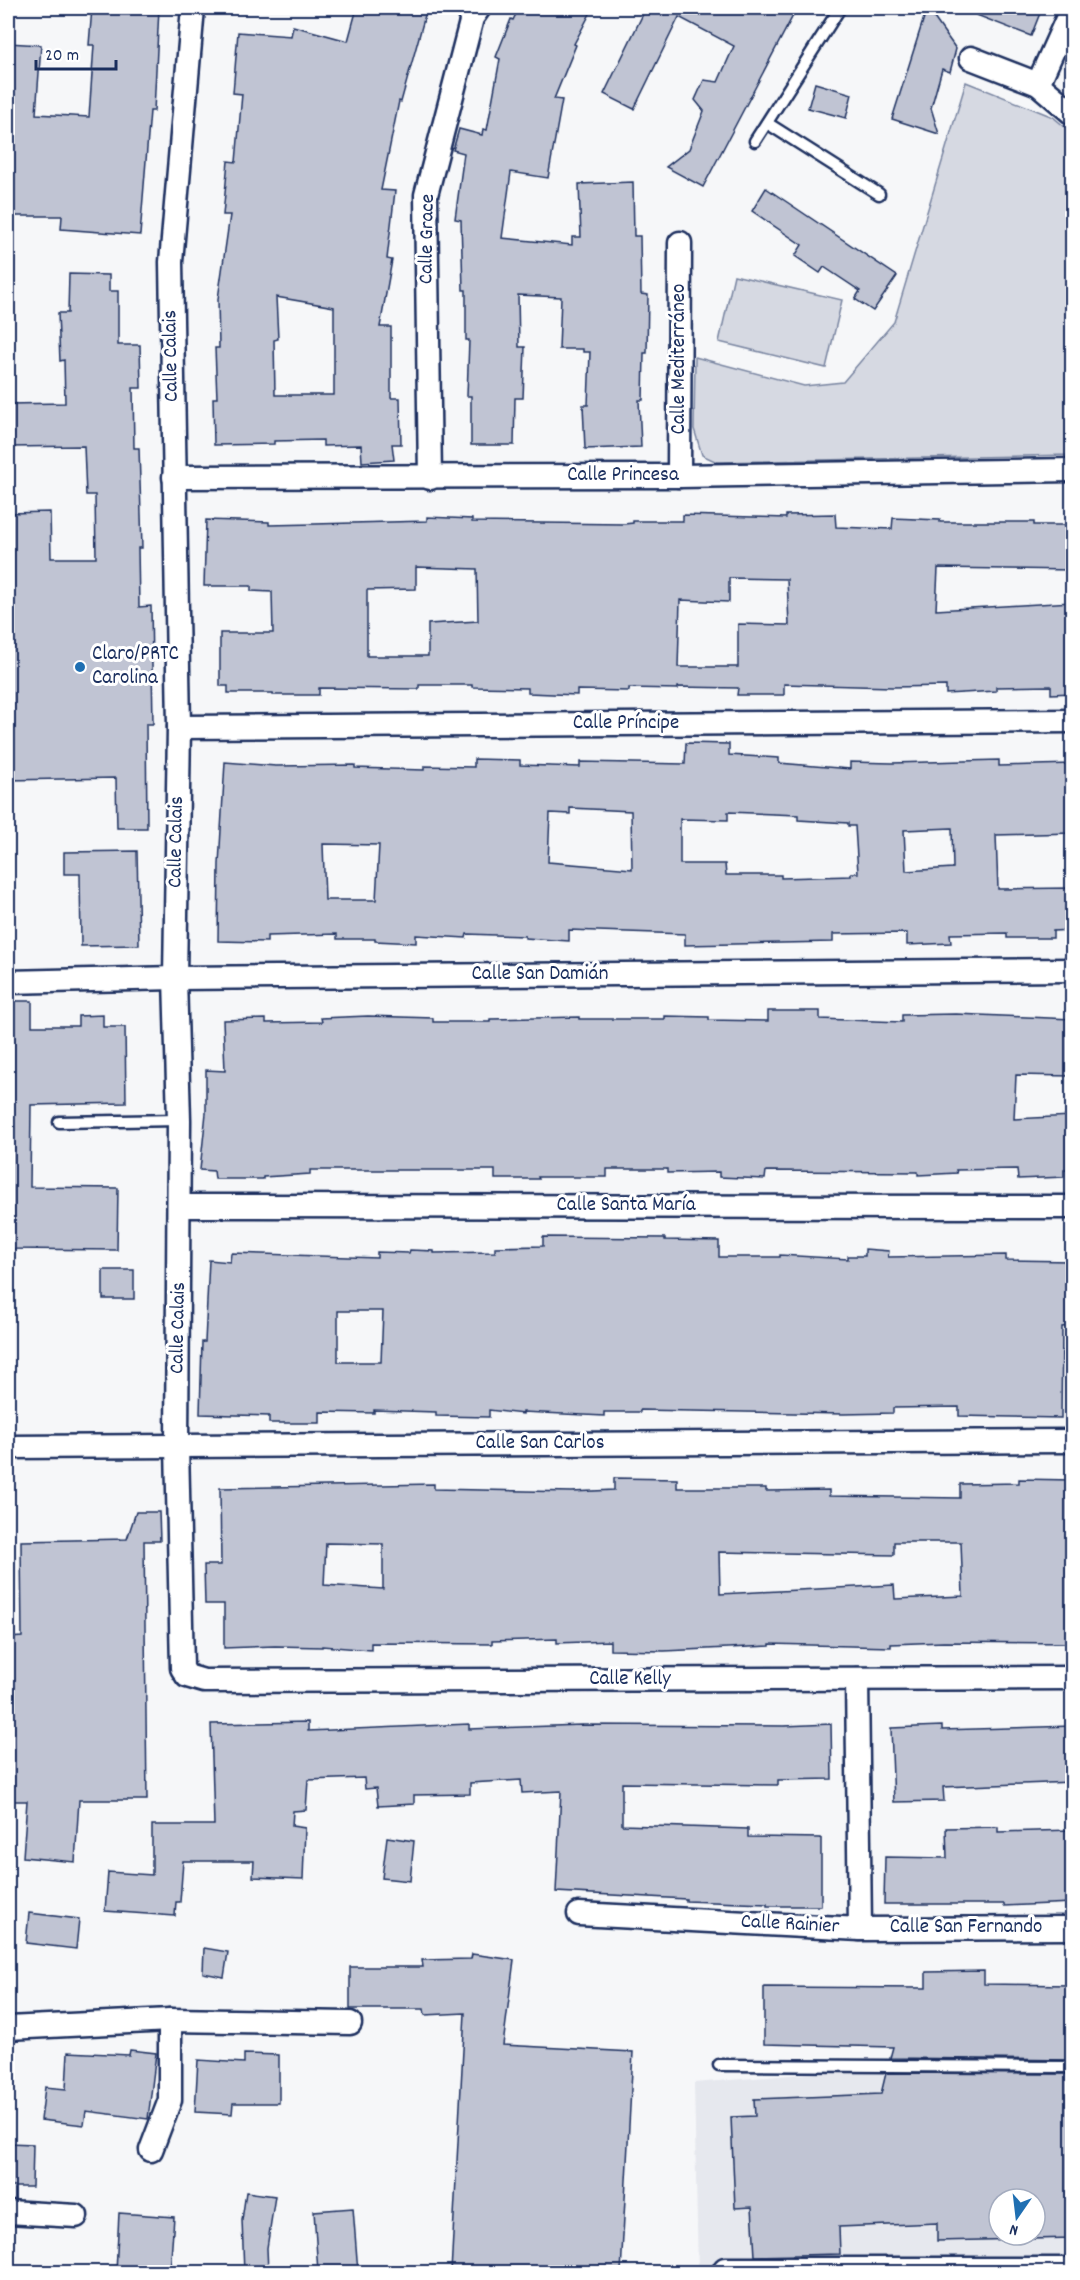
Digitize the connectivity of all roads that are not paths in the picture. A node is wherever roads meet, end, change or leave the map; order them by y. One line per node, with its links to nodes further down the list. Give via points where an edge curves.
1 (193, 8): 14 (street, Calle Calais, via 171,262)
2 (479, 8): 15 (street, Calle Grace, via 472,18 426,195)
3 (840, 8): 8 (lane)
4 (1072, 8): 6 (street)
5 (971, 58): 6 (street)
6 (1038, 84): 7 (street)
7 (1072, 113)
8 (767, 123): 9 (lane); 10 (lane)
9 (755, 141)
10 (879, 194)
11 (680, 243): 13 (street, Calle Mediterráneo)
12 (1072, 470): 13 (street, Calle Princesa)
13 (679, 476): 15 (street, Calle Princesa)
14 (174, 477): 15 (street, Calle Princesa); 17 (street, Calle Calais)
15 (430, 478)
16 (1072, 720): 17 (street, Calle Príncipe)
17 (179, 727): 19 (street, Calle Calais)
18 (1072, 970): 19 (street, Calle San Damián)
19 (175, 978): 20 (street, Calle San Damián); 21 (street, Calle Calais)
20 (8, 982)
21 (179, 1120): 22 (lane); 23 (street, Calle Calais)
22 (59, 1122)
23 (180, 1206): 24 (street, Calle Santa María); 26 (street, Calle Calais)
24 (1072, 1207)
25 (1072, 1441): 26 (street, Calle San Carlos)
26 (177, 1446): 27 (street, Calle San Carlos); 28 (street, Calle Calais, via 182,1668)
27 (8, 1447)
28 (187, 1676): 30 (street, Calle Kelly, via 204,1681)
29 (1072, 1678): 30 (street, Calle Kelly)
30 (856, 1679): 33 (street, Calle Rainier)
31 (579, 1914): 33 (street, Calle Rainier)
32 (1072, 1928): 33 (street, Calle San Fernando)
33 (860, 1929)
34 (170, 2020): 35 (street); 36 (street); 39 (street, via 170,2100)
35 (350, 2023)
36 (8, 2028)
37 (719, 2065): 38 (lane)
38 (1072, 2067)
39 (151, 2150)
40 (8, 2212): 41 (street)
41 (76, 2216)
42 (725, 2269): 43 (street)
43 (1072, 2269)

